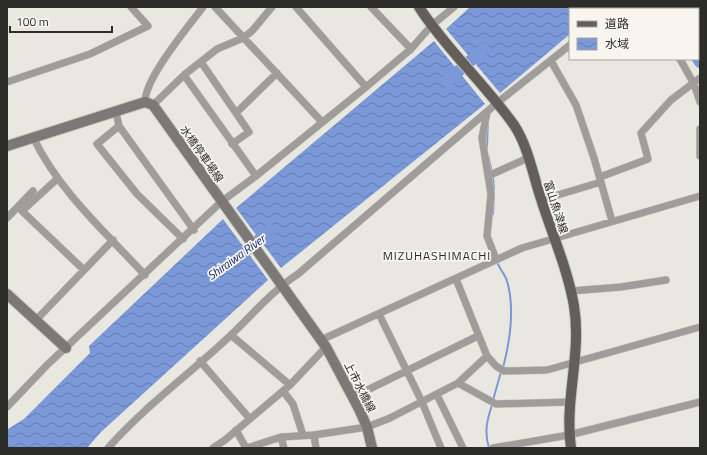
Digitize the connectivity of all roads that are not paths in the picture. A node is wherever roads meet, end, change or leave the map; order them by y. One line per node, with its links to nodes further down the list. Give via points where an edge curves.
1 (131, 7): 19 (street, via 148,26 90,54)
2 (203, 7): 23 (street, via 154,76 145,94)
3 (272, 7): 10 (street)
4 (296, 7): 20 (street)
5 (371, 7): 12 (street)
6 (419, 7): 9 (main road, 富山魚津線)
7 (454, 7): 9 (street)
8 (220, 9): 10 (street)
9 (434, 29): 12 (street); 21 (main road, 富山魚津線)
10 (243, 38): 15 (street, via 217,49); 16 (street)
11 (569, 46): 14 (street)
12 (411, 49): 20 (street)
13 (681, 60): 18 (street)
14 (551, 61): 21 (street); 38 (street, via 576,105)
15 (201, 62): 17 (street); 26 (street)
16 (277, 73): 26 (street); 27 (street)
17 (184, 75): 23 (street); 31 (street)
18 (697, 80): 22 (street); 38 (street, via 671,100 641,133 648,159)
19 (7, 82)
20 (366, 87): 27 (street)
21 (496, 101): 25 (street); 34 (main road, 富山魚津線, via 519,134)
22 (700, 102)
23 (149, 103): 24 (main road); 42 (main road, 水橋停車場線)
24 (116, 112): 28 (street); 30 (main road)
25 (487, 112): 36 (street, via 482,138); 55 (street, via 298,274)
26 (236, 113): 31 (street, via 249,132)
27 (322, 122): 35 (street)
28 (119, 126): 46 (street); 48 (street, via 97,144 136,194)
29 (700, 129): 33 (street)
30 (33, 137): 32 (main road); 37 (street)
31 (232, 144): 35 (street)
32 (7, 146)
33 (700, 156)
34 (528, 158): 36 (street); 41 (main road, 富山魚津線)
35 (256, 176): 42 (street)
36 (488, 176): 50 (street, via 491,194 487,236)
37 (57, 179): 43 (street); 49 (street)
38 (601, 179): 41 (street); 45 (street)
39 (33, 191): 43 (street)
40 (700, 196): 45 (street)
41 (541, 200): 47 (main road, 富山魚津線)
42 (224, 206): 46 (street); 55 (main road, 水橋停車場線)
43 (20, 209): 44 (street); 51 (street)
44 (7, 218)
45 (612, 221): 47 (street)
46 (194, 230): 48 (street)
47 (554, 238): 50 (street); 56 (main road, 富山魚津線)
48 (182, 239): 52 (street)
49 (113, 240): 51 (street); 52 (street)
50 (496, 259): 53 (street)
51 (84, 270): 59 (street)
52 (145, 275): 64 (street)
53 (456, 279): 58 (street); 62 (street)
54 (666, 280): 56 (street)
55 (279, 283): 61 (street); 63 (main road, 水橋停車場線)
56 (571, 291): 67 (main road, 富山魚津線, via 576,325)
57 (7, 294): 59 (main road)
58 (379, 314): 63 (street); 68 (street)
59 (36, 320): 64 (main road)
60 (700, 328): 67 (street)
61 (230, 335): 66 (street); 70 (street)
62 (478, 336): 65 (street); 68 (street)
63 (323, 344): 70 (street); 73 (main road, 上市水橋線)
64 (66, 348): 77 (street)
65 (487, 356): 67 (street, via 504,371 547,370); 69 (street)
66 (200, 361): 78 (street); 86 (street)
67 (575, 364): 75 (main road, 富山魚津線)
68 (406, 371): 73 (street); 74 (street)
69 (458, 383): 72 (street); 75 (street, via 496,404)
70 (290, 385): 71 (street)
71 (283, 391): 78 (street); 81 (street, via 292,404)
72 (436, 395): 74 (street); 93 (street)
73 (353, 398): 79 (main road, 上市水橋線)
74 (422, 402): 79 (street); 92 (street)
75 (569, 402): 83 (main road, 富山魚津線)
76 (700, 402): 83 (street)
77 (8, 404)
78 (250, 419): 80 (street)
79 (367, 427): 82 (street); 91 (main road, 上市水橋線)
80 (236, 430): 87 (street); 88 (street)
81 (303, 435): 82 (street); 84 (street)
82 (314, 435): 90 (street)
83 (569, 436): 85 (street); 95 (main road, 富山魚津線)
84 (281, 437): 88 (street); 89 (street)
85 (506, 446): 94 (street)
86 (108, 448)
87 (213, 448)
88 (247, 448)
89 (284, 448)
90 (316, 448)
91 (372, 448)
92 (441, 448)
93 (463, 448)
94 (493, 448)
95 (571, 448)

